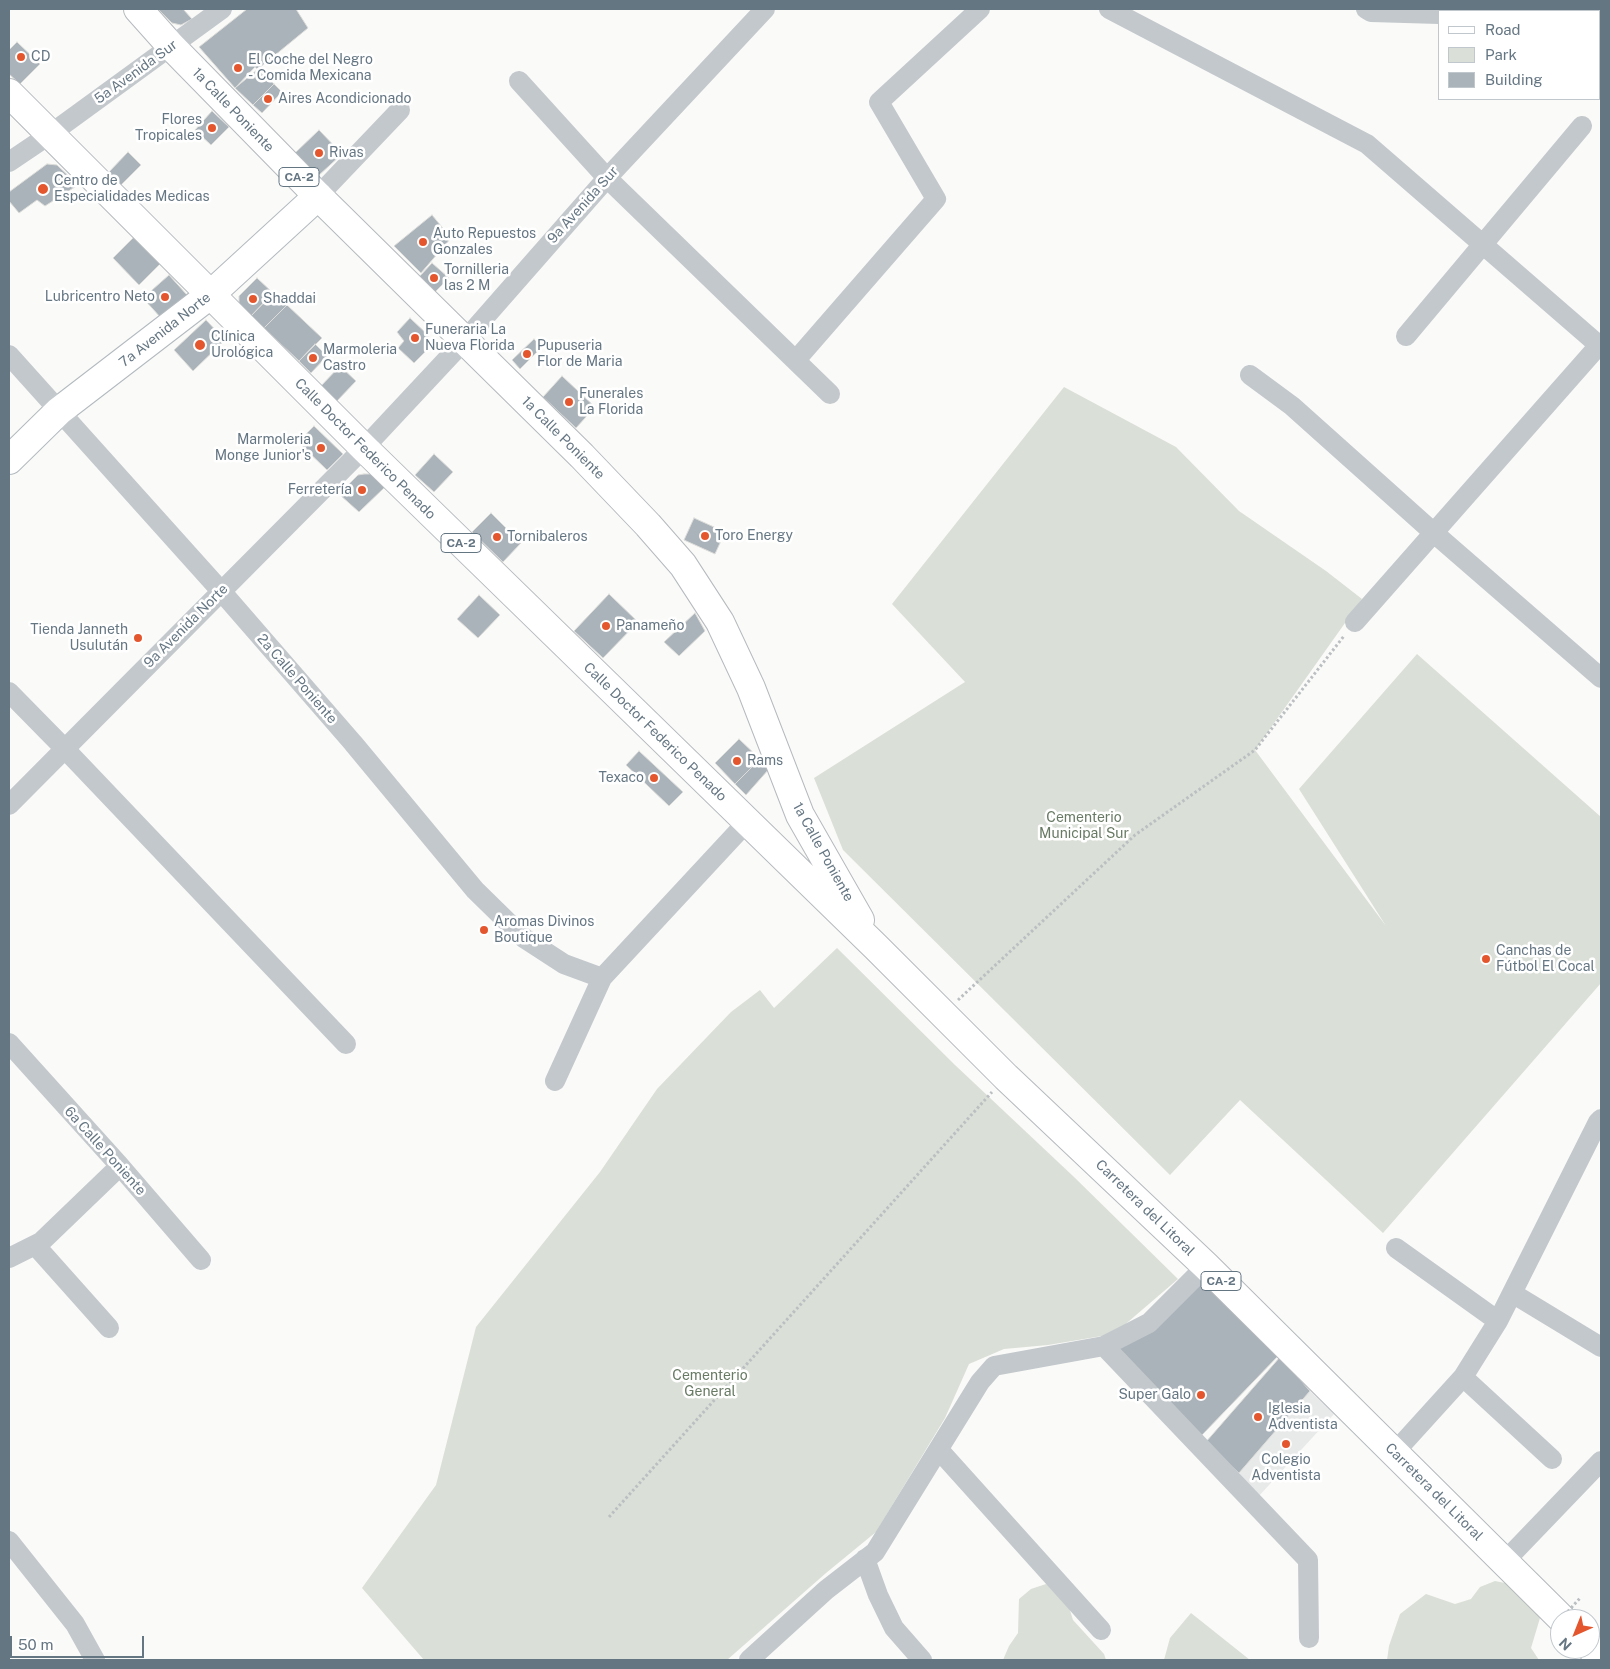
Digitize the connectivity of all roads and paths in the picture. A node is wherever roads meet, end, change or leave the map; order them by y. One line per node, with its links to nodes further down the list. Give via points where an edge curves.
1 (138, 9): 8 (main road, 1a Calle Poniente / CA-2)
2 (222, 9): 8 (street, 5a Avenida Sur)
3 (765, 9): 15 (street, 9a Avenida Sur)
4 (980, 9): 23 (street, via 879,102 936,198)
5 (1109, 9): 17 (street, via 1367,144)
6 (1366, 9): 7 (street, via 1371,12)
7 (1438, 14)
8 (171, 46): 13 (street, 5a Avenida Sur); 16 (main road, 1a Calle Poniente / CA-2)
9 (519, 81): 15 (street)
10 (9, 93): 13 (main road, Calle Doctor Federico Penado / CA-2)
11 (400, 110): 16 (street)
12 (1582, 126): 17 (street)
13 (49, 135): 14 (street, 5a Avenida Sur); 18 (main road, Calle Doctor Federico Penado / CA-2)
14 (9, 162)
15 (607, 178): 20 (street, 9a Avenida Sur); 23 (street)
16 (318, 196): 18 (main road, 7a Avenida Norte); 20 (main road, 1a Calle Poniente / CA-2)
17 (1483, 244): 19 (street); 21 (street)
18 (210, 294): 26 (main road, 7a Avenida Norte); 27 (main road, Calle Doctor Federico Penado / CA-2)
19 (1406, 336)
20 (464, 341): 27 (street, 9a Avenida Sur); 36 (main road, 1a Calle Poniente / CA-2, via 582,456 683,565 720,622 752,688)
21 (1601, 345): 29 (street)
22 (9, 355): 26 (street, 2a Calle Poniente)
23 (796, 360): 25 (street)
24 (1250, 376): 29 (street, via 1292,406)
25 (830, 394)
26 (59, 411): 28 (main road, 7a Avenida Norte); 30 (street, 2a Calle Poniente)
27 (364, 448): 30 (street, 9a Avenida Norte); 37 (main road, Calle Doctor Federico Penado / CA-2)
28 (9, 460)
29 (1434, 533): 31 (street); 32 (street)
30 (221, 591): 34 (street, 9a Avenida Norte); 39 (street, 2a Calle Poniente, via 475,890 524,938 564,964)
31 (1355, 622): 40 (path, via 1255,750 1135,836)
32 (1601, 678)
33 (9, 692): 34 (street)
34 (64, 748): 35 (street, 9a Avenida Norte); 42 (street)
35 (9, 804)
36 (800, 815): 37 (main road, via 785,833); 38 (main road, 1a Calle Poniente / CA-2)
37 (751, 827): 38 (main road, Calle Doctor Federico Penado / CA-2); 39 (street)
38 (876, 947): 40 (main road, Carretera del Litoral / CA-2)
39 (602, 978): 44 (street)
40 (943, 1015): 43 (main road, Carretera del Litoral / CA-2)
41 (9, 1043): 46 (street, 6a Calle Poniente)
42 (346, 1044)
43 (1006, 1076): 51 (main road, Carretera del Litoral / CA-2); 62 (path)
44 (555, 1081)
45 (1600, 1122): 52 (street)
46 (120, 1166): 47 (street); 50 (street, 6a Calle Poniente)
47 (35, 1246): 49 (street); 54 (street)
48 (1396, 1248): 53 (street)
49 (9, 1258)
50 (201, 1260)
51 (1206, 1266): 55 (street, via 1149,1323); 59 (main road, Carretera del Litoral / CA-2)
52 (1512, 1293): 53 (street); 56 (street)
53 (1498, 1321): 57 (street)
54 (108, 1328)
55 (1104, 1346): 58 (street, via 994,1366 980,1382); 70 (street, via 1308,1560)
56 (1601, 1347)
57 (1463, 1377): 59 (street); 60 (street)
58 (939, 1450): 64 (street, via 875,1552); 69 (street)
59 (1394, 1453): 65 (main road, Carretera del Litoral / CA-2)
60 (1552, 1459)
61 (1601, 1461): 65 (street)
62 (609, 1517)
63 (9, 1541): 71 (street, via 76,1624)
64 (865, 1559): 72 (street); 73 (street, via 894,1628)
65 (1504, 1562): 67 (main road, Carretera del Litoral / CA-2)
66 (1581, 1597): 68 (path, bridge)
67 (1551, 1609)
68 (1570, 1609)
69 (1101, 1630)
70 (1309, 1638)
71 (95, 1660)
72 (749, 1660)
73 (922, 1660)

